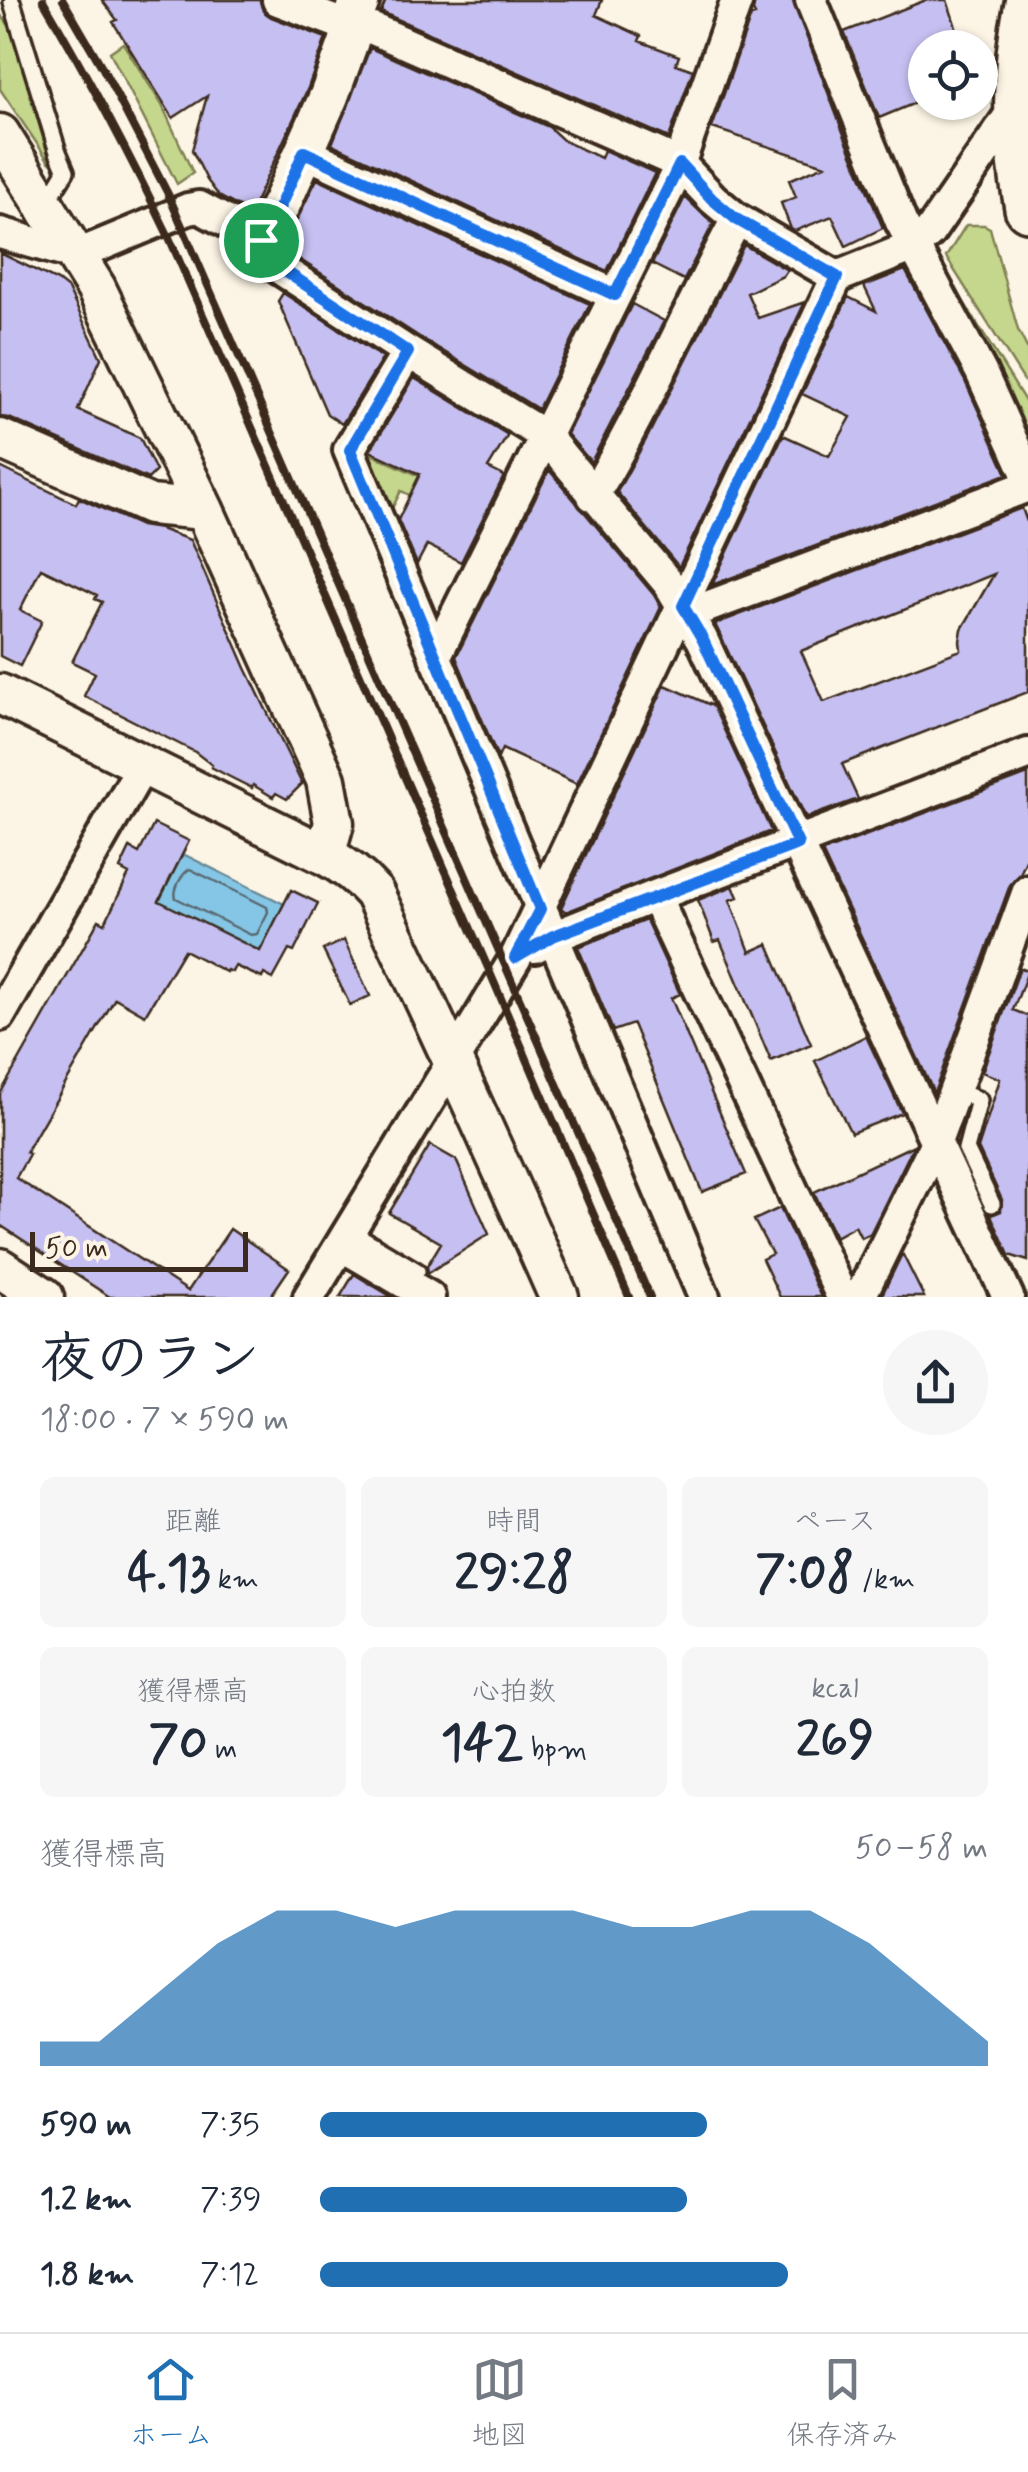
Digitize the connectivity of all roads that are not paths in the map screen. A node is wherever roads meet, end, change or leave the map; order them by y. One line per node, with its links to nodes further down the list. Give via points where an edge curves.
1 (278, 0): 6 (street)
2 (737, 0): 10 (street)
3 (811, 0): 16 (street)
4 (12, 2): 11 (lane, via 66,171)
5 (1028, 4): 7 (main road)
6 (355, 14): 9 (street); 10 (street, via 373,29)
7 (1017, 106): 12 (main road); 16 (street)
8 (0, 134): 11 (street)
9 (304, 152): 15 (street); 19 (street)
10 (680, 164): 13 (street); 19 (street)
11 (46, 205): 17 (street)
12 (1028, 208)
13 (736, 219): 18 (street); 25 (street)
14 (0, 233): 17 (street)
15 (261, 240): 17 (street, via 199,207); 20 (street, via 271,262)
16 (914, 246): 18 (street); 23 (street)
17 (77, 255): 26 (street)
18 (837, 277): 27 (street)
19 (615, 295): 21 (street)
20 (408, 352): 21 (street); 28 (street, via 350,450)
21 (545, 436): 25 (street); 28 (street)
22 (0, 439): 26 (street, via 150,505)
23 (1028, 476)
24 (1028, 486): 27 (street, via 707,608)
25 (593, 496): 27 (street)
26 (204, 510): 33 (street, via 326,780 334,823)
27 (683, 606): 32 (street); 36 (street)
28 (435, 658): 36 (street)
29 (0, 694): 31 (street)
30 (1028, 754): 32 (street)
31 (143, 764): 33 (street); 38 (street)
32 (798, 844): 35 (street); 41 (street)
33 (325, 855): 39 (street, via 374,893)
34 (1028, 891): 37 (street)
35 (655, 896): 36 (street); 50 (street)
36 (547, 923): 39 (street, via 515,958); 49 (street)
37 (1022, 934): 40 (street)
38 (0, 1015)
39 (451, 1062): 43 (street); 48 (street)
40 (954, 1090): 41 (street); 42 (lane, via 979,1100 966,1148)
41 (936, 1142): 51 (street); 52 (street)
42 (992, 1204)
43 (345, 1238): 45 (street); 47 (street)
44 (0, 1268): 46 (street)
45 (423, 1284)
46 (44, 1297)
47 (309, 1297)
48 (558, 1297)
49 (704, 1297)
50 (842, 1297)
51 (860, 1297)
52 (1008, 1297)

